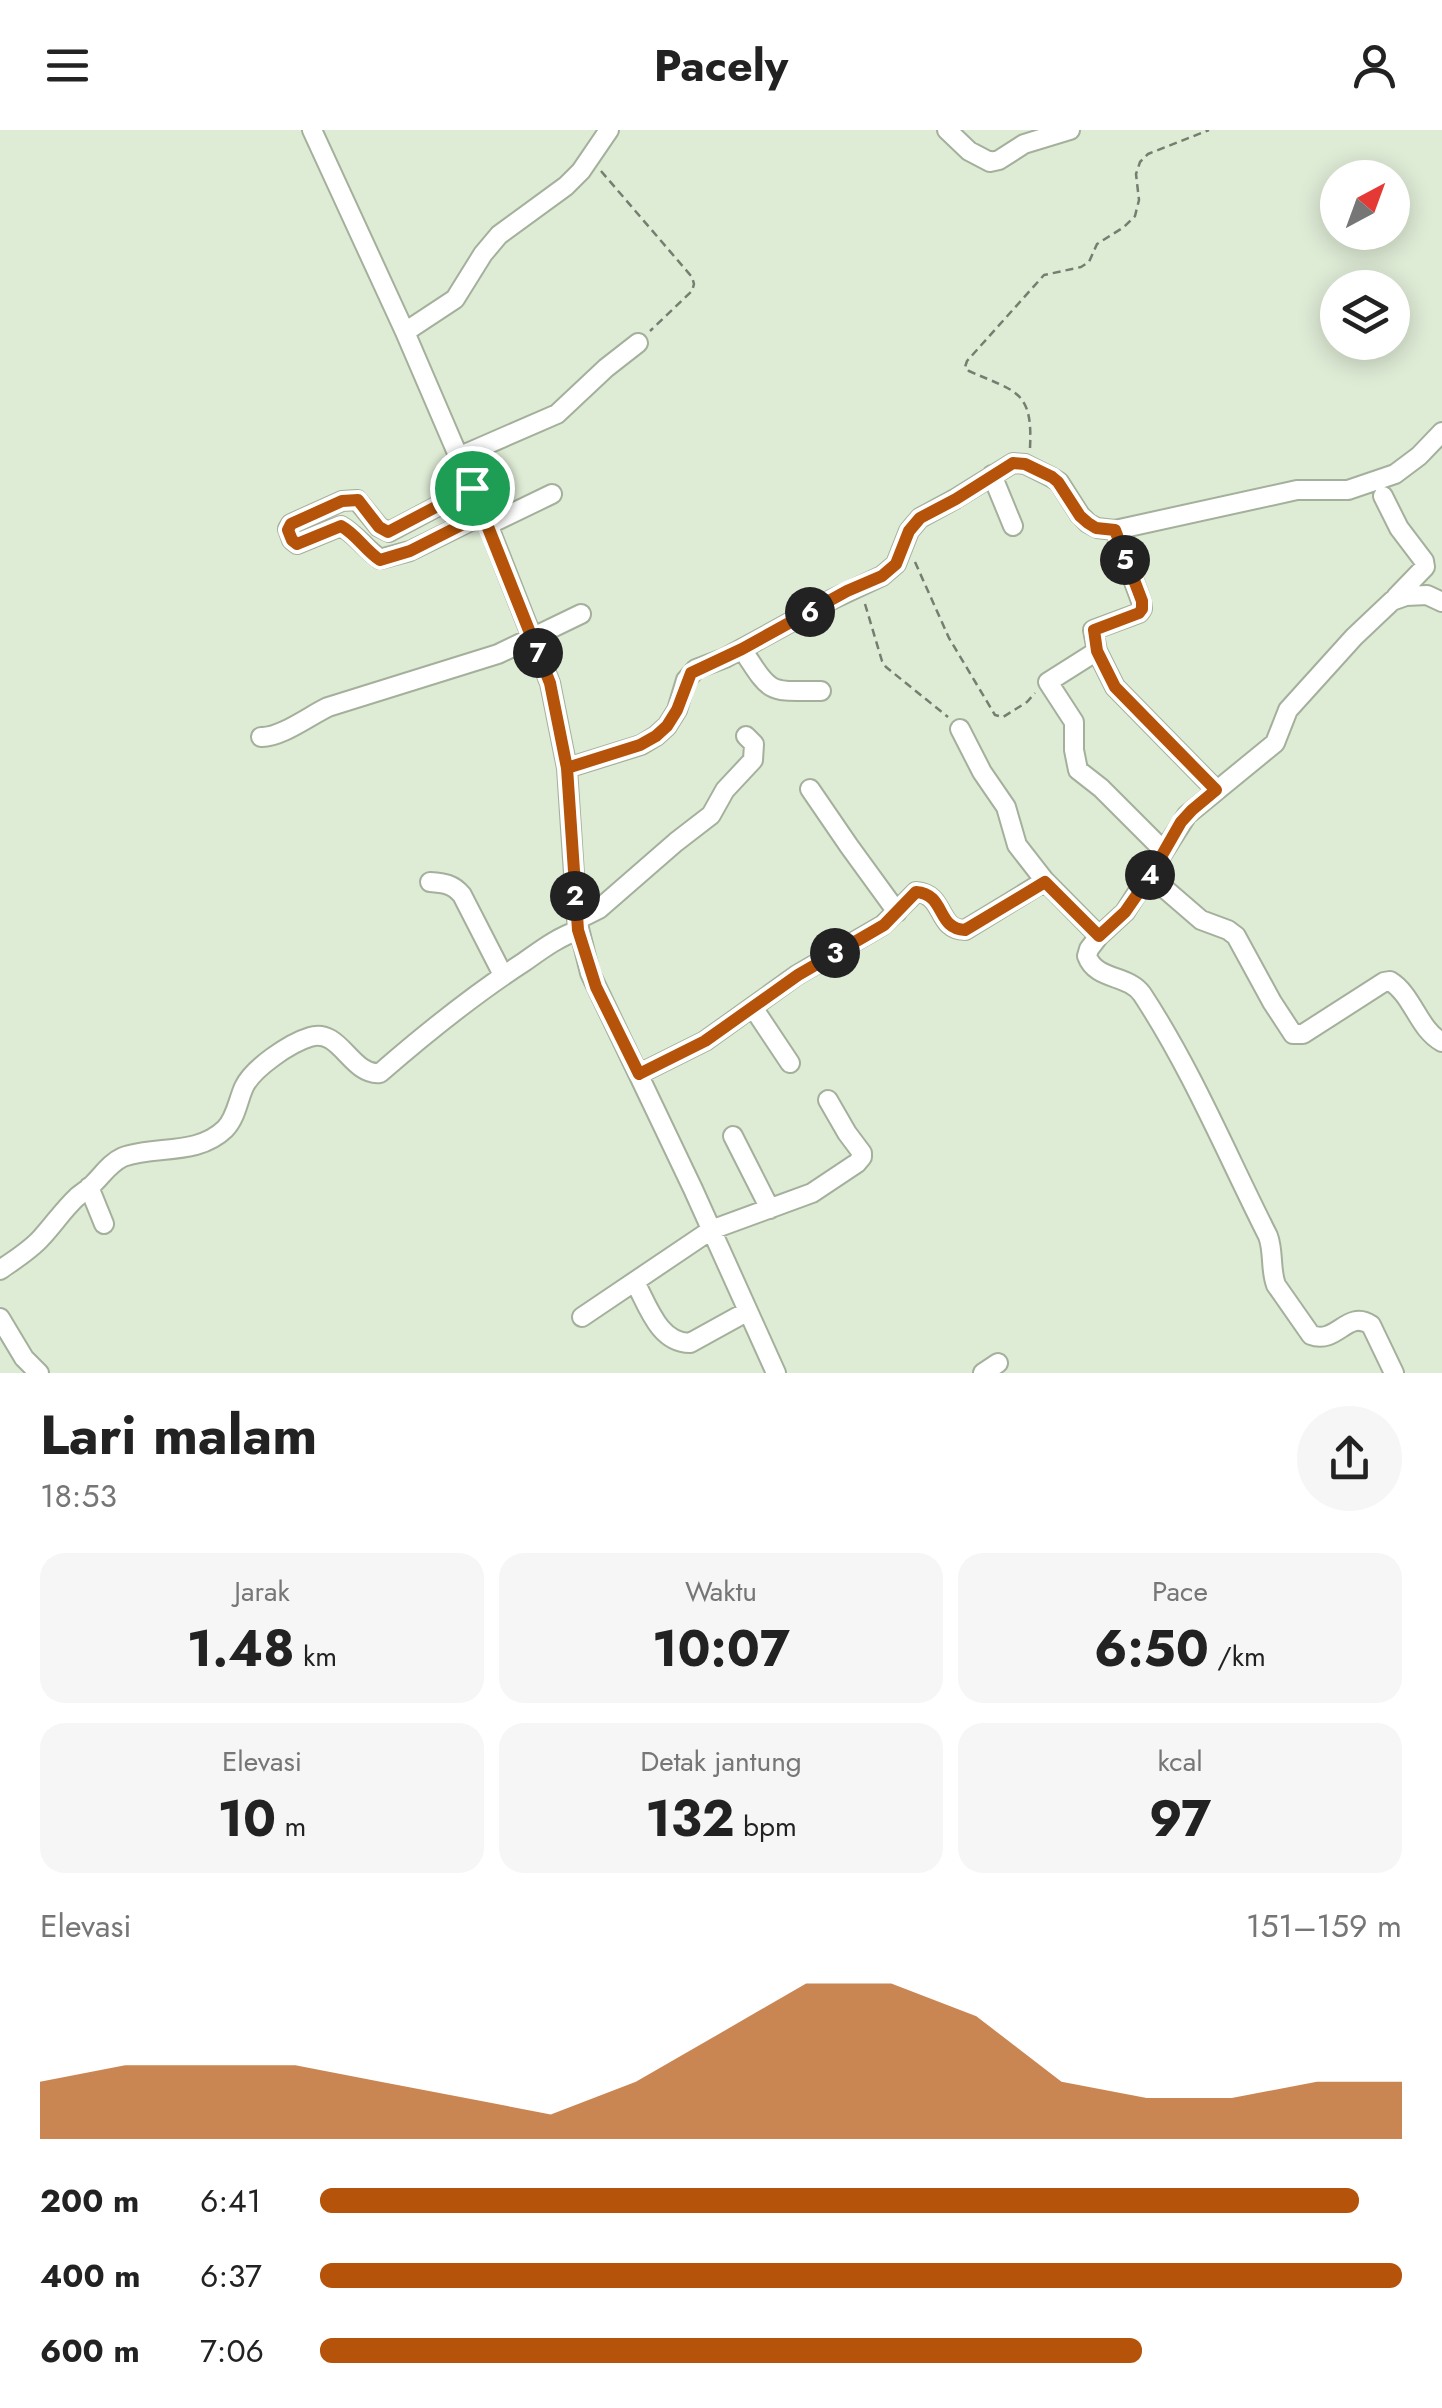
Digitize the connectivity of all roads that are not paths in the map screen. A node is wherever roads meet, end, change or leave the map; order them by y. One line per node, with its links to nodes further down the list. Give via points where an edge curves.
1 (312, 130): 5 (street)
2 (609, 130): 5 (street, via 566,186 499,235 452,302)
3 (947, 130): 4 (street, via 990,162)
4 (1070, 130)
5 (405, 332): 8 (street)
6 (638, 343): 8 (street, via 557,414)
7 (1442, 432): 17 (street, via 1395,474 1348,490 1297,490)
8 (458, 457): 10 (street)
9 (992, 476): 15 (street); 17 (street, via 1013,463 1025,464 1058,482 1088,523); 22 (street, via 920,518 890,570)
10 (472, 488): 13 (street, via 388,532 358,500); 14 (street)
11 (552, 494): 14 (street)
12 (1383, 496): 18 (street, via 1425,567)
13 (327, 508): 16 (street); 16 (street, via 291,524 292,540 297,544)
14 (486, 520): 16 (street, via 380,560 354,533); 21 (street)
15 (1013, 526)
16 (336, 528)
17 (1115, 530): 23 (street, via 1142,609 1094,630)
18 (1392, 600): 19 (street, via 1426,595); 30 (street, via 1288,710 1275,742)
19 (1442, 602)
20 (581, 614): 21 (street)
21 (532, 637): 27 (street); 28 (street, via 550,683)
22 (742, 649): 24 (street, via 770,688); 28 (street, via 691,673 677,710 656,736)
23 (1097, 651): 30 (street, via 1115,687); 31 (street, via 1048,682 1074,722 1078,770)
24 (822, 692)
25 (960, 728): 34 (street, via 1006,807 1018,845)
26 (746, 736): 36 (street, via 754,744 752,760 711,814)
27 (261, 737)
28 (567, 768): 36 (street)
29 (810, 788): 35 (street)
30 (1216, 790): 31 (street, via 1187,815)
31 (1164, 851): 32 (street)
32 (1150, 876): 37 (street); 40 (street, via 1200,920 1236,936 1293,1034 1390,981)
33 (430, 882): 38 (street, via 462,894)
34 (1045, 882): 35 (street, via 965,930 950,926 922,892 910,895); 37 (street)
35 (897, 912): 39 (street)
36 (578, 925): 38 (street); 42 (street, via 596,987)
37 (1099, 936): 56 (street, via 1087,960 1135,986 1190,1076 1268,1236 1276,1285 1312,1335 1326,1338 1365,1320)
38 (503, 975): 45 (street, via 380,1073 362,1070 324,1036 309,1037 256,1070 226,1128 198,1144 126,1156)
39 (754, 1008): 41 (street); 42 (street)
40 (1442, 1042)
41 (790, 1063)
42 (639, 1074): 48 (street)
43 (828, 1100): 46 (street, via 861,1160 822,1188)
44 (732, 1136): 46 (street)
45 (89, 1187): 47 (street); 49 (street, via 39,1241)
46 (770, 1209): 48 (street)
47 (104, 1224)
48 (711, 1230): 50 (street); 51 (street)
49 (0, 1270)
50 (636, 1282): 51 (street, via 658,1324 679,1343); 52 (street)
51 (748, 1312): 55 (street)
52 (582, 1316)
53 (0, 1318): 54 (street)
54 (39, 1373)
55 (776, 1373)
56 (1394, 1373)

